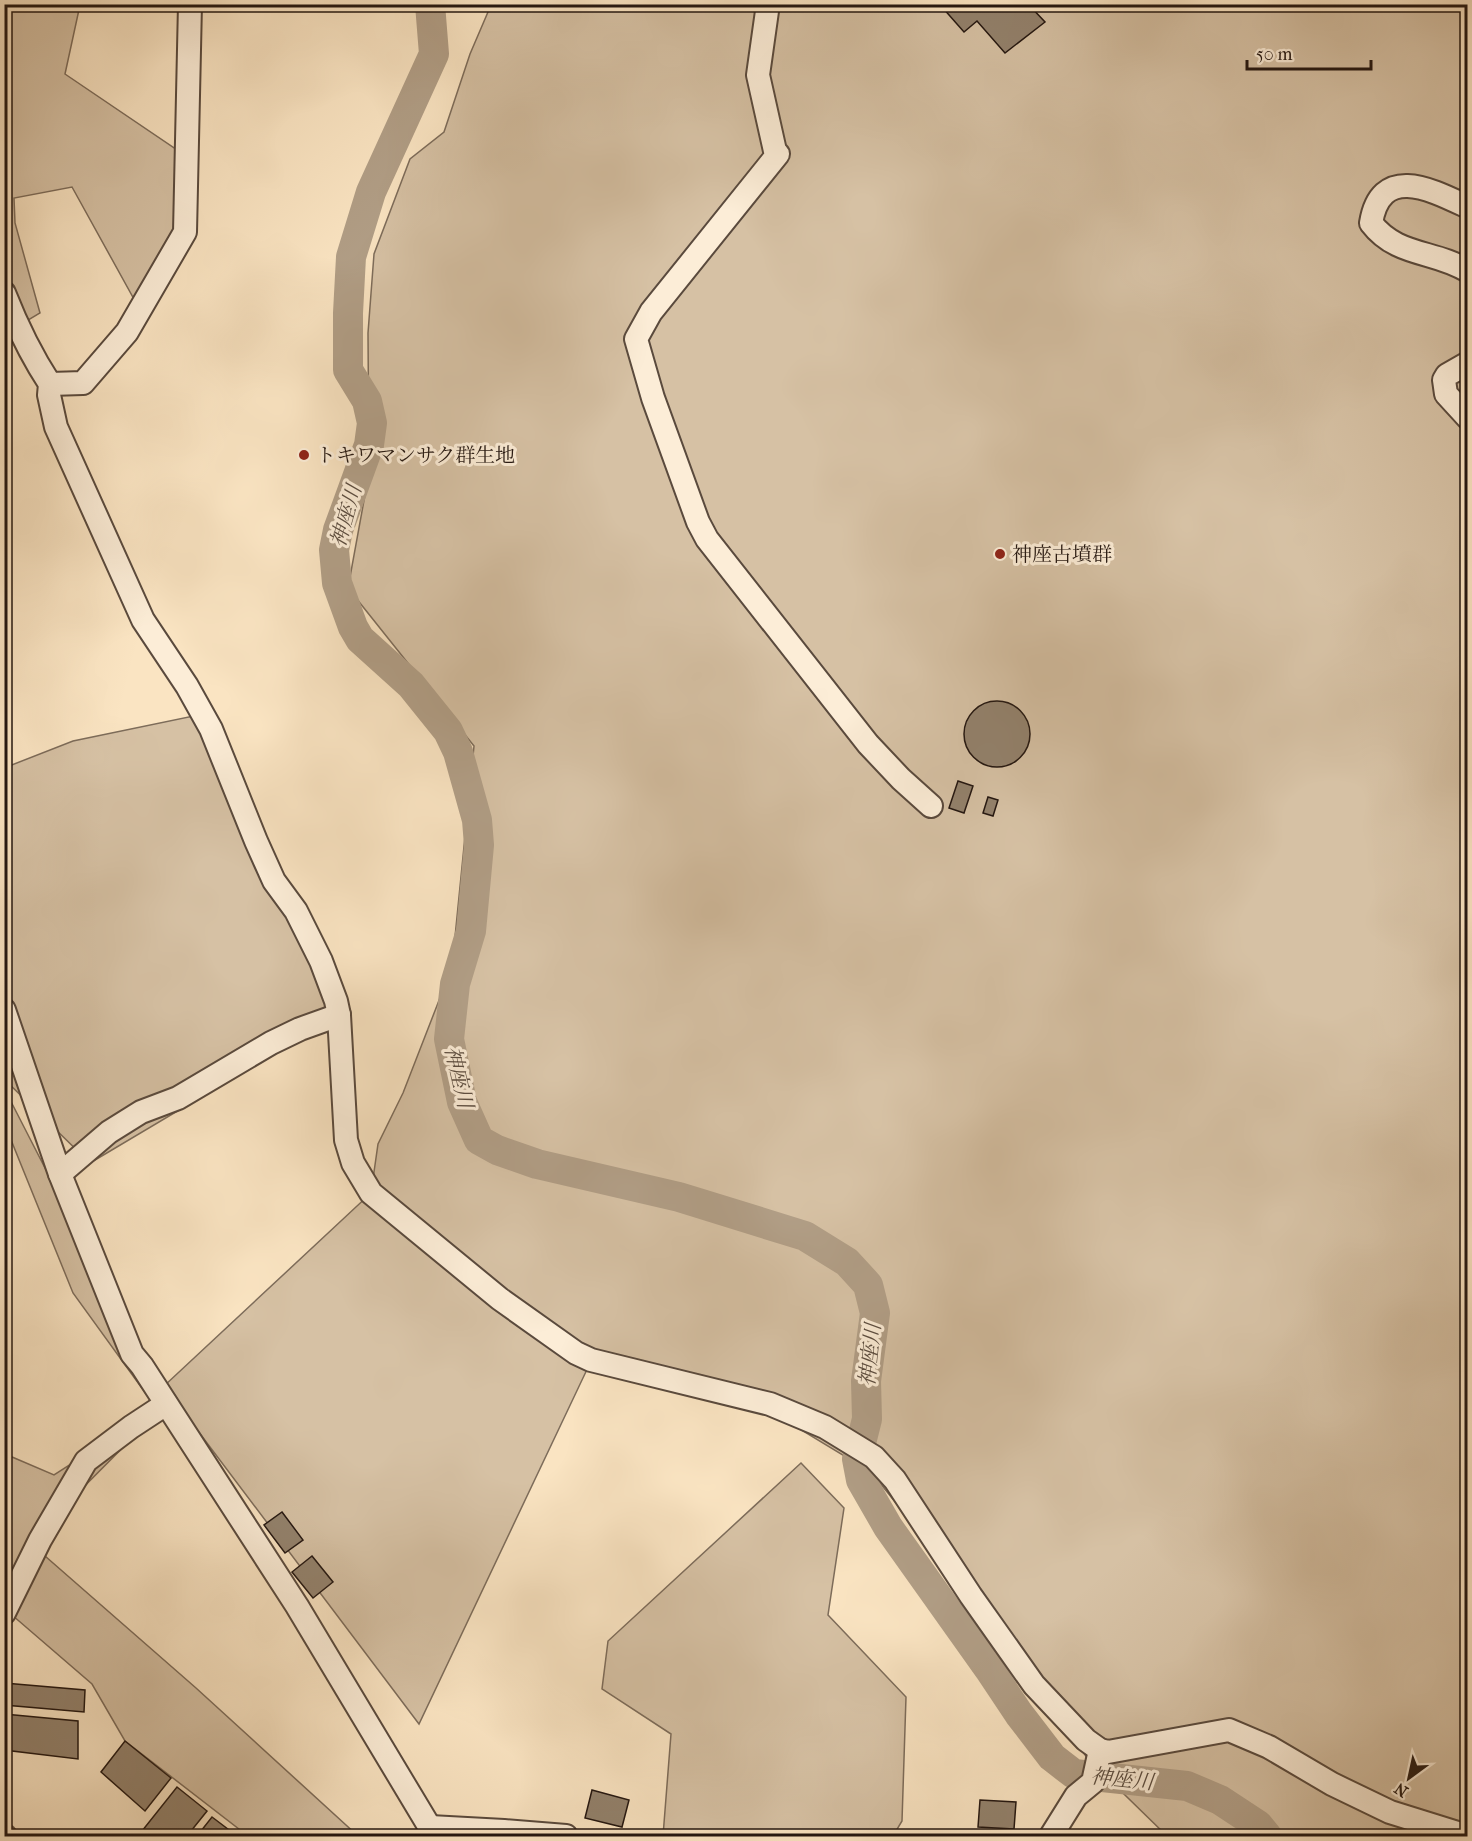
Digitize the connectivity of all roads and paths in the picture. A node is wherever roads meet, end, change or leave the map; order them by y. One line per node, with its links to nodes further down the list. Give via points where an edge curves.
1 (190, 4): 7 (street, via 185,232 128,332 83,383)
2 (768, 4): 9 (street, via 758,75 778,154 651,312 636,339 653,398 707,539 868,744)
3 (1467, 207): 4 (street, via 1437,192 1404,186 1386,192 1374,206 1371,223 1380,235 1398,246 1453,262)
4 (1467, 271)
5 (4, 293): 7 (street, via 19,331)
6 (1467, 363): 8 (street, via 1444,380 1446,394)
7 (50, 384): 11 (street, via 56,427 143,620 211,729 274,881 296,911 321,961)
8 (1467, 418)
9 (931, 806)
10 (4, 1010): 12 (street)
11 (339, 1015): 12 (street, via 281,1038 178,1098 141,1112); 15 (street, via 346,1140 353,1163 371,1193 500,1299 576,1353 770,1404 825,1427 874,1457 895,1480 1035,1685 1074,1729)
12 (60, 1174): 13 (street, via 132,1354)
13 (166, 1404): 14 (street, via 86,1461); 16 (street, via 297,1606)
14 (4, 1613)
15 (1100, 1750): 18 (street, via 1093,1782 1076,1796); 19 (street, via 1108,1752 1229,1730 1269,1747 1390,1812)
16 (433, 1832): 17 (street, via 504,1831)
17 (566, 1836)
18 (1051, 1836)
19 (1467, 1836)

